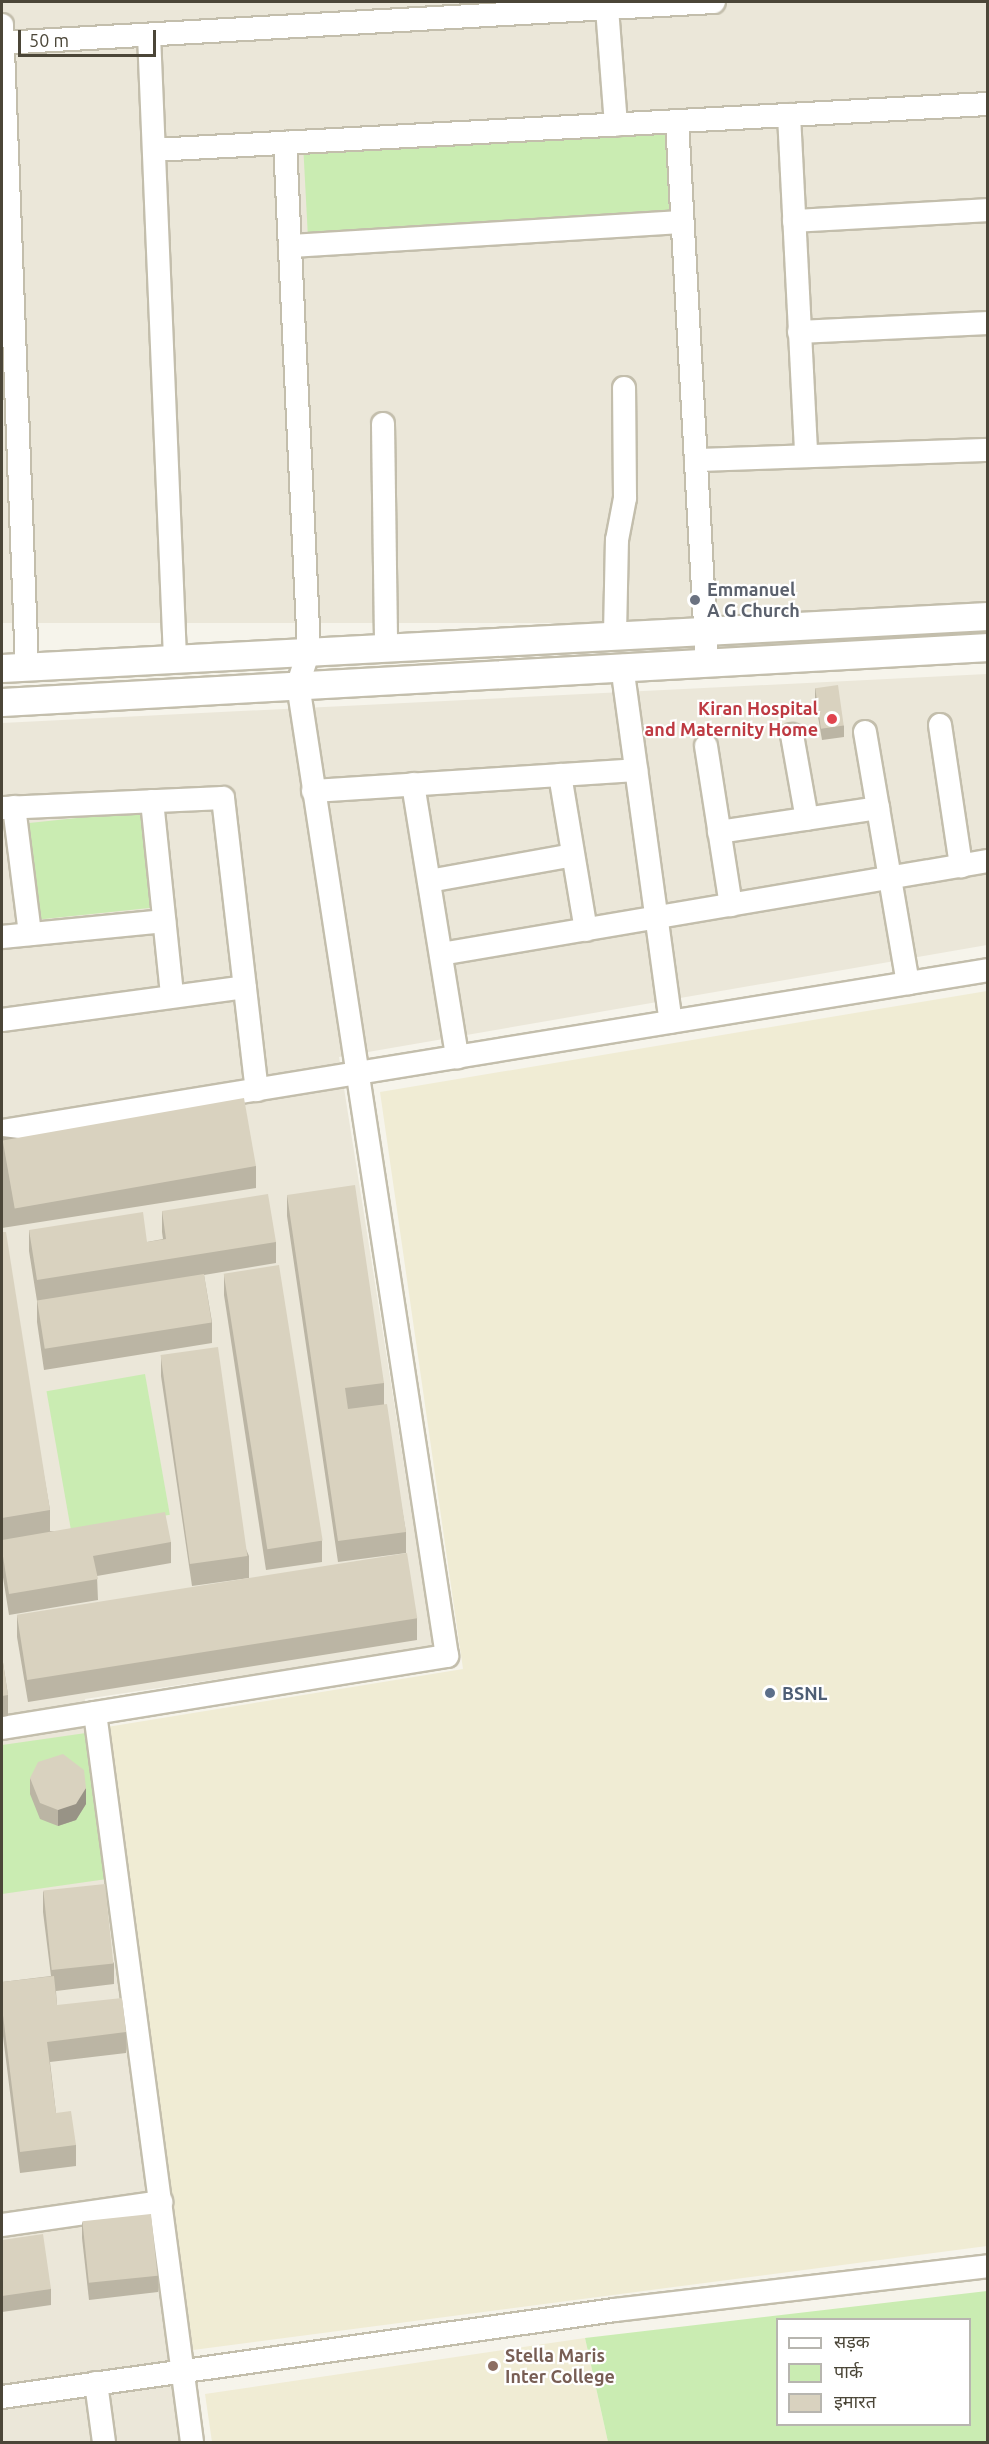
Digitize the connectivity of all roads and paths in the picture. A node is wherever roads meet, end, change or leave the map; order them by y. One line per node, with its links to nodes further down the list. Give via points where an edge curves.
1 (714, 2): 3 (street)
2 (537, 7): 3 (street); 4 (street)
3 (607, 8): 11 (street)
4 (423, 10): 6 (street)
5 (2, 25): 7 (street)
6 (149, 35): 7 (street); 13 (street)
7 (2, 43): 18 (street)
8 (987, 104): 9 (street)
9 (789, 115): 10 (street); 15 (street)
10 (677, 121): 11 (street); 16 (street)
11 (616, 125): 12 (street)
12 (285, 142): 13 (street); 17 (street)
13 (154, 150): 34 (street)
14 (987, 210): 15 (street)
15 (794, 221): 20 (street)
16 (682, 222): 17 (street); 26 (street)
17 (290, 246): 33 (street)
18 (6, 264): 22 (street)
19 (987, 323): 20 (street)
20 (799, 332): 25 (street)
21 (624, 388): 30 (street, via 625,498 617,540)
22 (9, 396): 27 (street)
23 (384, 424): 31 (street)
24 (987, 450): 25 (street)
25 (806, 456): 26 (street)
26 (696, 460): 29 (street)
27 (11, 503): 37 (street)
28 (987, 616): 29 (street)
29 (706, 629): 30 (street); 35 (street)
30 (615, 634): 31 (street)
31 (386, 646): 33 (street)
32 (987, 647): 35 (street)
33 (309, 650): 34 (street); 38 (street)
34 (175, 658): 37 (street)
35 (707, 662): 36 (street)
36 (622, 666): 38 (street); 44 (street)
37 (14, 667)
38 (298, 684): 39 (street); 47 (street)
39 (2, 702)
40 (940, 725): 55 (street)
41 (865, 732): 50 (street)
42 (792, 735): 51 (street)
43 (706, 746): 52 (street)
44 (636, 770): 45 (street); 59 (street)
45 (560, 775): 46 (street); 53 (street)
46 (413, 784): 47 (street); 57 (street)
47 (314, 791): 72 (street)
48 (152, 801): 49 (street); 60 (street); 67 (street, via 223,798)
49 (8, 807): 62 (street)
50 (878, 808): 51 (street); 56 (street)
51 (807, 819): 52 (street)
52 (719, 832): 58 (street)
53 (573, 855): 57 (street); 61 (street)
54 (987, 861): 55 (street)
55 (961, 866): 56 (street)
56 (890, 878): 58 (street); 66 (street)
57 (429, 881): 64 (street)
58 (731, 905): 59 (street)
59 (657, 918): 61 (street); 70 (street)
60 (164, 921): 62 (street); 68 (street)
61 (586, 930): 64 (street)
62 (30, 934): 63 (street)
63 (2, 937)
64 (441, 954): 71 (street)
65 (987, 970): 66 (street)
66 (908, 983): 70 (street)
67 (245, 987): 68 (street); 73 (street)
68 (172, 994): 69 (street)
69 (2, 1020)
70 (671, 1022): 71 (street)
71 (457, 1057): 72 (street)
72 (355, 1074): 73 (street); 75 (street, via 447,1656)
73 (257, 1090): 74 (street)
74 (2, 1131)
75 (95, 1713): 76 (street); 77 (street)
76 (2, 1728)
77 (160, 2202): 79 (street); 81 (street)
78 (2, 2219): 79 (street)
79 (2, 2224)
80 (987, 2266): 81 (street, via 615,2310)
81 (183, 2371): 82 (street); 85 (street)
82 (96, 2383): 83 (street); 84 (street)
83 (2, 2397)
84 (104, 2442)
85 (192, 2442)

